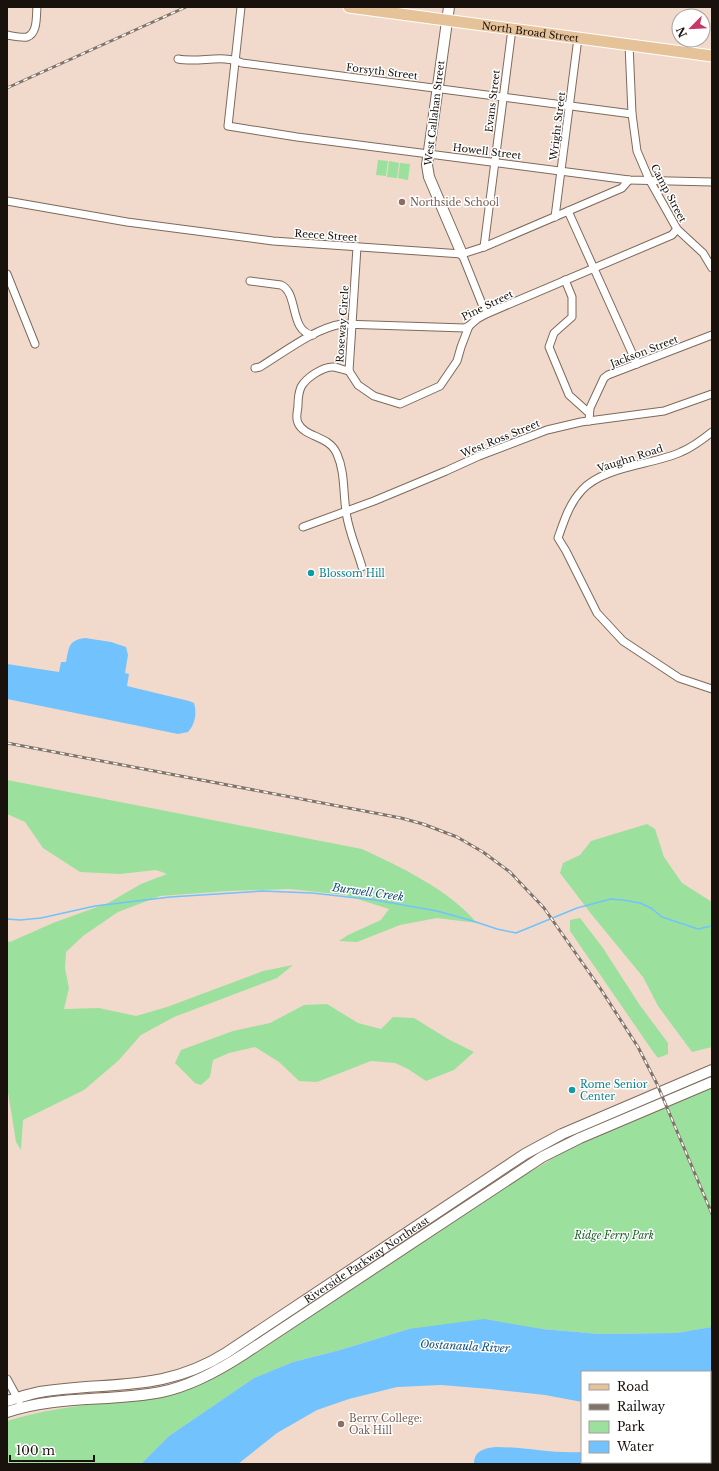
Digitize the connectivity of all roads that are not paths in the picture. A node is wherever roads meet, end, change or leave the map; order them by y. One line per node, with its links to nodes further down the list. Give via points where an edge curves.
1 (37, 7): 7 (street, via 34,31 31,34 26,37)
2 (241, 7): 12 (street)
3 (349, 7): 5 (main road, North Broad Street)
4 (449, 7): 5 (main road, West Callahan Street)
5 (447, 20): 6 (main road, North Broad Street); 13 (main road, West Callahan Street)
6 (512, 29): 8 (main road, North Broad Street); 14 (street, Evans Street)
7 (7, 35)
8 (578, 38): 9 (main road, North Broad Street); 15 (street, Wright Street)
9 (629, 44): 10 (main road, North Broad Street); 16 (street, Camp Street)
10 (712, 56)
11 (178, 59): 12 (street, Forsyth Street)
12 (236, 60): 13 (street, Forsyth Street, via 242,63); 17 (street, Howell Street, via 228,126)
13 (436, 89): 14 (street, Forsyth Street); 17 (main road, West Callahan Street)
14 (502, 97): 15 (street, Forsyth Street); 18 (street, Evans Street)
15 (569, 106): 16 (street, Forsyth Street); 19 (street, Wright Street)
16 (632, 114): 20 (street, Camp Street, via 637,151)
17 (428, 154): 18 (street, Howell Street); 29 (main road, West Callahan Street, via 426,165 429,177)
18 (494, 162): 19 (street, Howell Street); 28 (street, Evans Street)
19 (561, 170): 21 (street, Howell Street); 25 (street, Wright Street)
20 (649, 179): 21 (street, Howell Street); 22 (street, Howell Street); 26 (street, Camp Street)
21 (628, 180): 24 (street, Reece Street, via 622,188)
22 (712, 182)
23 (7, 201): 27 (street, Reece Street, via 127,222 231,236)
24 (568, 212): 25 (street, Reece Street); 30 (street)
25 (555, 217): 28 (street, Reece Street)
26 (677, 230): 30 (street, Pine Street, via 672,235); 31 (street, Camp Street, via 703,253)
27 (357, 247): 29 (street, Reece Street); 36 (street, Roseway Circle)
28 (484, 247): 29 (street, Reece Street)
29 (462, 254): 35 (street, West Callahan Street)
30 (594, 267): 33 (street, Pine Street); 41 (street)
31 (712, 268)
32 (7, 274): 40 (street)
33 (565, 280): 35 (street, Pine Street); 45 (street, via 572,297 572,317 554,333 549,347 569,396)
34 (250, 281): 38 (street, via 286,287 299,324)
35 (486, 314): 37 (street, Pine Street)
36 (351, 324): 37 (street, Pine Street, via 458,328); 38 (street, Pine Street, via 333,325); 43 (street, Roseway Circle)
37 (470, 326): 43 (street, Roseway Circle, via 457,361 440,386 400,404 374,396 358,385)
38 (313, 335): 42 (street, Pine Street)
39 (712, 335): 41 (street, Jackson Street)
40 (35, 344)
41 (637, 364): 45 (street, Jackson Street, via 604,378)
42 (255, 368)
43 (349, 371): 48 (street, via 333,367 307,381 299,393 296,416 303,429 328,442 338,455)
44 (712, 394): 46 (street, West Ross Street, via 664,411)
45 (589, 414): 46 (street, Jackson Street)
46 (589, 421): 48 (street, West Ross Street, via 547,430 510,443)
47 (712, 432): 51 (street, Vaughn Road, via 681,453 620,470 588,484 567,511 558,538 597,613 623,641 679,678)
48 (346, 512): 49 (street, West Ross Street); 50 (street)
49 (303, 527)
50 (362, 567)
51 (712, 689)
52 (712, 1070): 55 (main road, Riverside Parkway Northeast, via 562,1134 525,1154 218,1358 200,1367 181,1375 151,1382 50,1391)
53 (712, 1082): 56 (main road, Riverside Parkway Northeast, via 580,1138 542,1157 244,1354 205,1377 173,1389 142,1395 50,1402)
54 (7, 1379): 55 (street)
55 (12, 1399): 56 (street)
56 (23, 1408): 57 (main road, Riverside Parkway Northeast)
57 (7, 1412)

